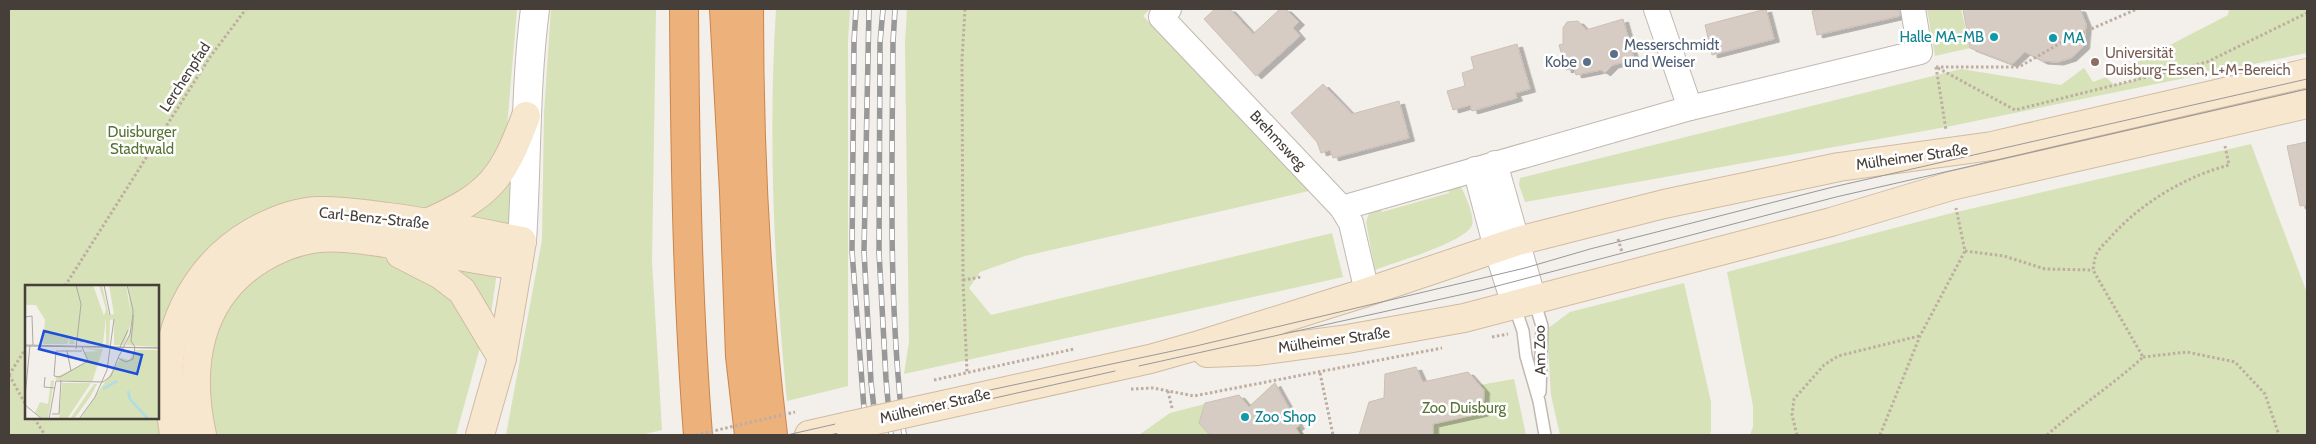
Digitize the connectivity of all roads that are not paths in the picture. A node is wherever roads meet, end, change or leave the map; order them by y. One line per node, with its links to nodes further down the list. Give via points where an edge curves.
1 (535, 9): 11 (street)
2 (684, 9): 27 (highway, via 690,337)
3 (724, 9): 28 (highway, via 740,356)
4 (749, 9): 29 (highway, via 749,120 763,354)
5 (1169, 9): 13 (street, Brehmsweg, via 1160,17)
6 (1656, 9): 10 (street)
7 (1913, 9): 10 (street, via 1928,60)
8 (2307, 73): 16 (main road, Mülheimer Straße, via 1992,146 1839,167 1719,191)
9 (2307, 104): 19 (main road, Mülheimer Straße, via 1951,186 1831,222)
10 (1690, 108): 12 (street)
11 (526, 116): 14 (main road, via 502,170 485,191 460,208); 17 (street, via 526,178)
12 (1485, 166): 13 (street); 16 (street)
13 (1342, 208): 18 (street, Brehmsweg, via 1351,223)
14 (429, 222): 17 (main road, Carl-Benz-Straße); 24 (main road, Carl-Benz-Straße, via 362,213 315,211 264,226 217,258 188,298 172,340 168,383)
15 (374, 242): 17 (main road, Carl-Benz-Straße); 20 (main road, Carl-Benz-Straße, via 441,275 462,291); 25 (main road, Carl-Benz-Straße, via 318,238 297,243 276,250 236,278 213,308 199,344 194,382)
16 (1507, 245): 18 (main road, Mülheimer Straße); 19 (street)
17 (520, 253): 20 (main road)
18 (1367, 292): 21 (main road, Mülheimer Straße)
19 (1524, 302): 21 (main road, Mülheimer Straße, via 1445,322 1348,339 1258,351); 22 (lane, Am Zoo, via 1526,356); 22 (lane, Am Zoo, via 1542,326)
20 (502, 358): 26 (main road)
21 (1150, 359): 23 (main road, Mülheimer Straße, bridge, via 849,426)
22 (1540, 401): 30 (lane, Am Zoo)
23 (802, 424)
24 (174, 435)
25 (202, 435)
26 (480, 435)
27 (697, 435)
28 (749, 435)
29 (773, 435)
30 (1544, 435)

